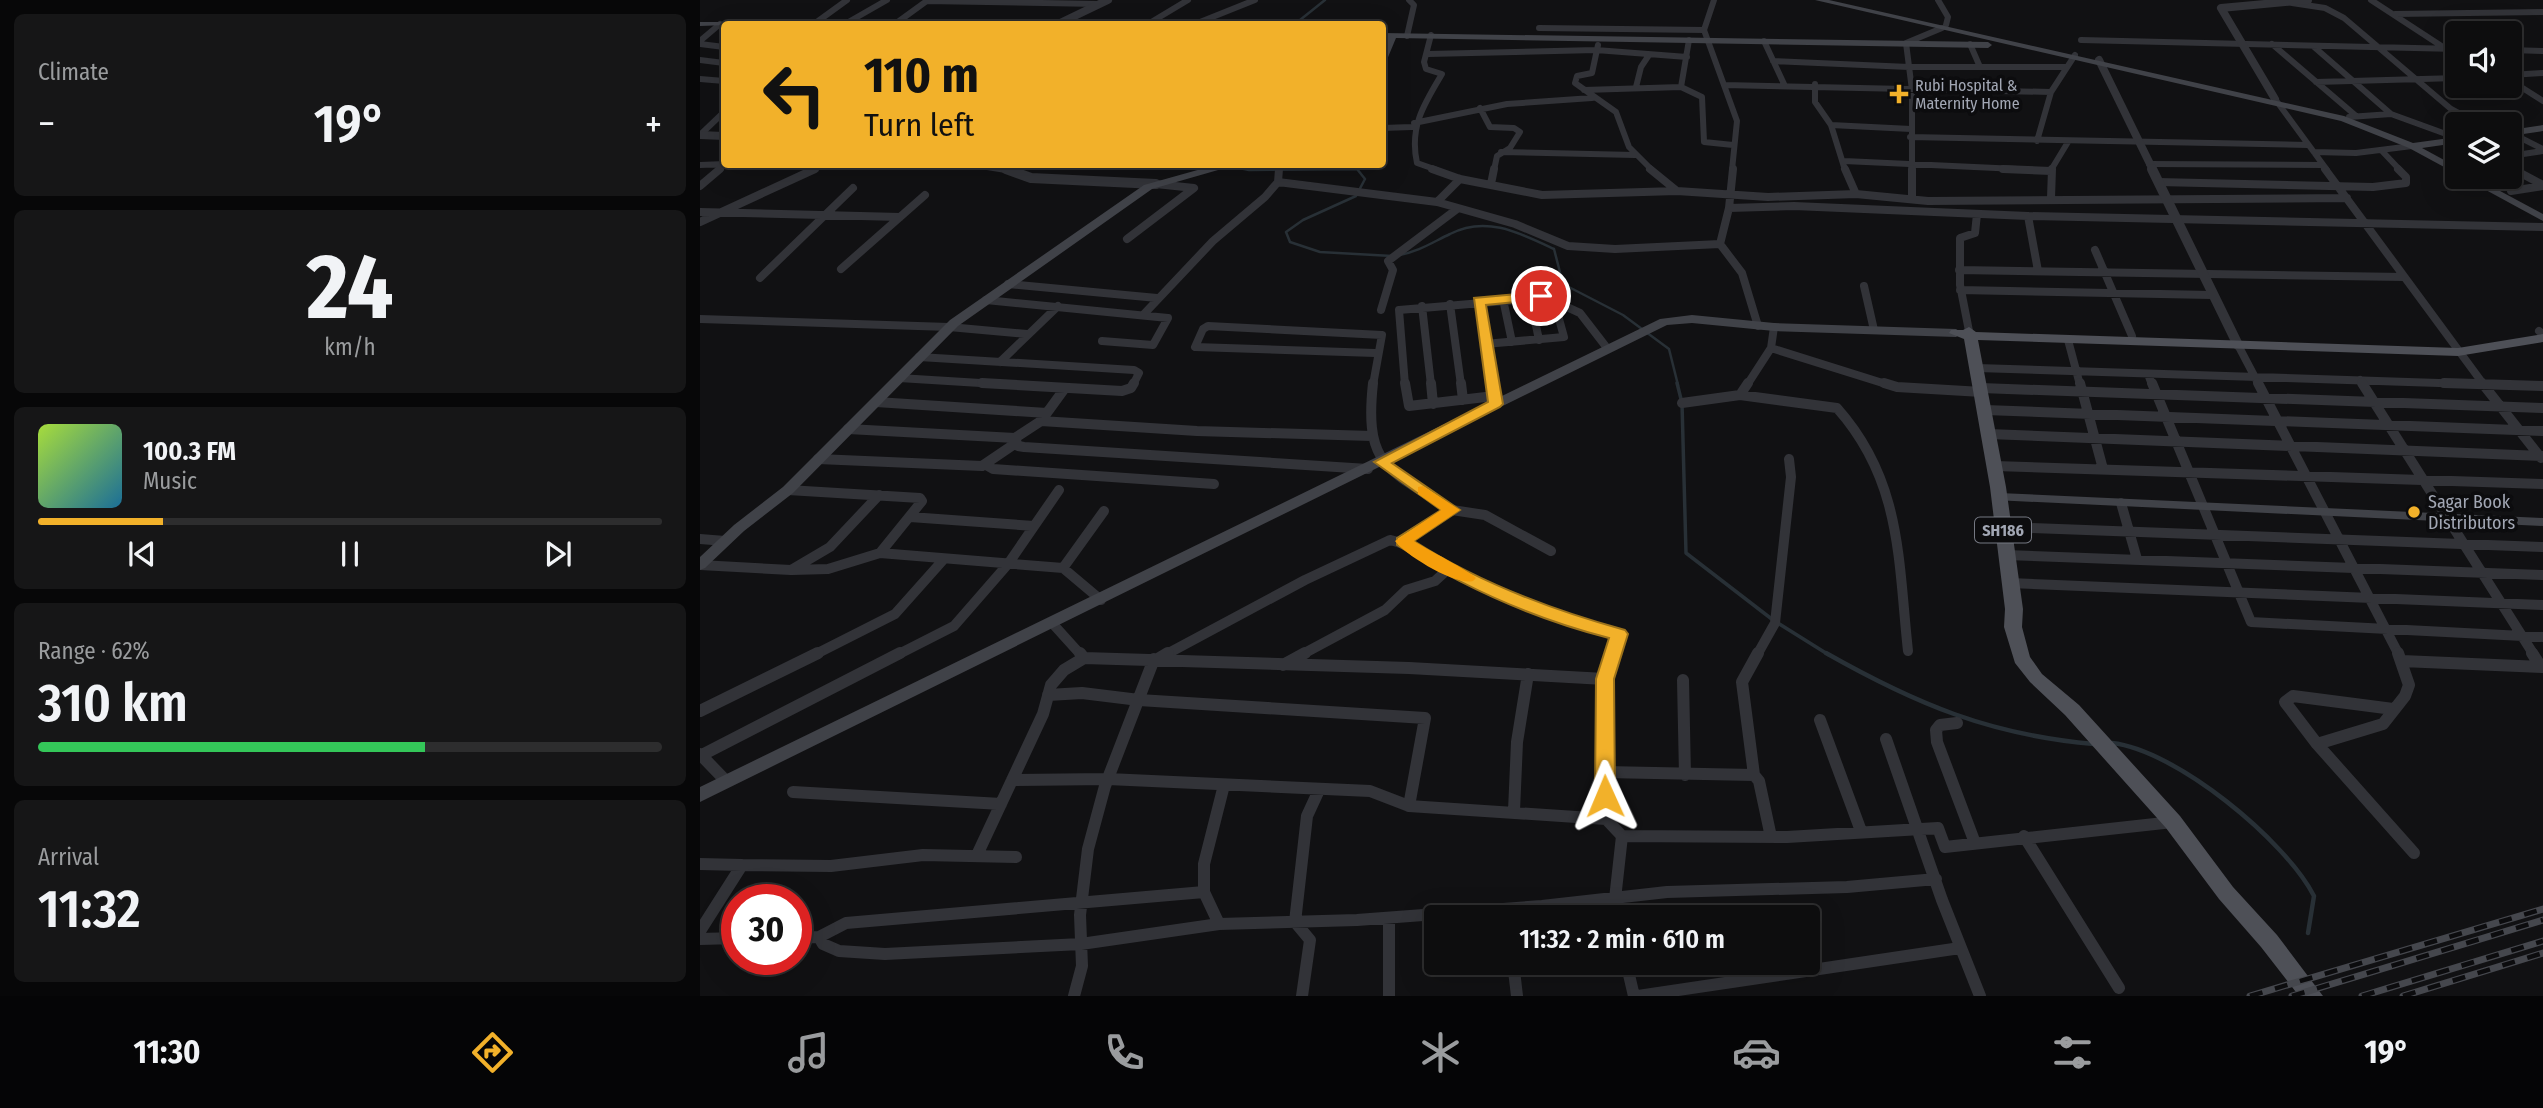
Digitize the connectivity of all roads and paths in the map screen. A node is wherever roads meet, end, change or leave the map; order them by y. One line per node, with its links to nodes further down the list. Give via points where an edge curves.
1 (847, 0): 18 (street)
2 (887, 0): 19 (street)
3 (1108, 0): 15 (street)
4 (1188, 0): 22 (street)
5 (1255, 0): 23 (street)
6 (1409, 0): 30 (street, via 1414,5)
7 (1714, 0): 28 (street)
8 (1819, 0): 26 (main road)
9 (1834, 0): 26 (main road)
10 (1938, 0): 26 (street, via 1948,17)
11 (2308, 0): 14 (street)
12 (2371, 0): 17 (street)
13 (927, 1): 15 (street); 20 (street)
14 (2281, 3): 40 (street, via 2221,8); 46 (street, via 2325,8)
15 (1100, 4): 21 (street)
16 (2543, 12): 17 (street)
17 (2395, 14): 47 (street)
18 (818, 21)
19 (850, 21)
20 (899, 21)
21 (1064, 21)
22 (1153, 21)
23 (1202, 21)
24 (700, 24): 25 (main road)
25 (720, 24): 37 (street)
26 (1944, 27): 38 (street); 42 (main road); 43 (main road)
27 (1539, 28): 28 (street)
28 (1704, 30): 33 (street)
29 (1387, 35): 30 (main road)
30 (1407, 36): 31 (main road)
31 (1431, 36): 32 (main road); 53 (street)
32 (1600, 38): 34 (main road); 49 (street)
33 (1708, 39): 34 (main road); 36 (main road); 52 (street)
34 (1689, 40): 55 (street)
35 (2081, 40): 40 (street)
36 (1764, 41): 38 (main road); 58 (street)
37 (700, 42): 44 (street)
38 (1906, 43): 39 (main road); 61 (street)
39 (1970, 44): 42 (main road); 62 (street)
40 (2242, 44): 41 (street); 84 (street)
41 (2272, 44): 45 (street); 71 (street)
42 (2019, 45): 43 (main road); 56 (main road)
43 (2035, 45): 56 (main road)
44 (721, 46)
45 (2313, 46): 46 (street); 70 (street)
46 (2379, 47): 48 (street); 68 (street)
47 (2445, 48)
48 (2445, 49)
49 (1596, 50): 53 (street); 54 (street); 79 (street, via 1592,73 1576,77 1575,83)
50 (2522, 50): 51 (street)
51 (2543, 51)
52 (1713, 52): 55 (street); 74 (street)
53 (1428, 54): 90 (street, via 1426,69 1442,74)
54 (1649, 55): 55 (street); 75 (street)
55 (1688, 55): 76 (street)
56 (2074, 56): 59 (main road); 63 (street)
57 (700, 60): 60 (street)
58 (1773, 61): 61 (street); 72 (street)
59 (2100, 62): 84 (main road); 103 (street)
60 (721, 63)
61 (1909, 67): 62 (street); 80 (street)
62 (1980, 67): 63 (street)
63 (2067, 67): 81 (street)
64 (2543, 73): 65 (street)
65 (2522, 74)
66 (2445, 78): 68 (street)
67 (700, 79): 69 (street)
68 (2417, 79): 70 (street); 86 (street)
69 (721, 81): 77 (street)
70 (2351, 81): 71 (street); 87 (street)
71 (2316, 82): 89 (street)
72 (1784, 84): 73 (street); 74 (street)
73 (1815, 84): 80 (street); 91 (street, via 1815,102)
74 (1724, 85): 104 (street, via 1737,121)
75 (1636, 87): 76 (street); 79 (street)
76 (1681, 87): 104 (street, via 1702,97 1704,142)
77 (700, 88)
78 (2522, 88): 83 (street)
79 (1584, 90): 82 (street)
80 (1912, 90): 81 (street); 95 (street)
81 (2051, 92): 100 (street)
82 (1592, 98): 85 (street); 111 (street, via 1616,112)
83 (2543, 101)
84 (2277, 102): 89 (main road); 106 (street)
85 (1480, 108): 90 (street); 109 (street, via 1490,127 1519,130 1510,148)
86 (2457, 112)
87 (2391, 114): 89 (street); 96 (street)
88 (721, 115): 97 (street)
89 (2350, 117): 105 (main road)
90 (1413, 125): 92 (street); 127 (street, via 1417,163)
91 (1831, 125): 95 (street); 113 (street)
92 (1386, 128)
93 (2541, 129): 94 (main road)
94 (2522, 131)
95 (1911, 133): 100 (street); 114 (street)
96 (2445, 134)
97 (700, 135): 98 (street)
98 (721, 136)
99 (2522, 139): 107 (street)
100 (2037, 141): 102 (street)
101 (2445, 141): 105 (main road)
102 (2068, 142): 103 (street); 124 (street)
103 (2139, 143): 106 (street); 116 (street)
104 (1733, 145): 139 (street)
105 (2417, 146): 108 (street); 112 (main road); 117 (main road)
106 (2311, 148): 108 (street); 119 (street)
107 (2543, 150): 110 (street)
108 (2382, 151): 132 (street, via 2406,177 2406,183)
109 (1501, 152): 111 (street); 130 (street, via 1495,159)
110 (2522, 154)
111 (1635, 155): 137 (street)
112 (2445, 158)
113 (1844, 161): 114 (street); 140 (street)
114 (1910, 163): 124 (street); 142 (street)
115 (700, 164): 118 (street)
116 (2149, 164): 119 (street); 128 (street)
117 (2445, 164)
118 (721, 165)
119 (2323, 165): 132 (street)
120 (721, 168): 131 (street)
121 (816, 168): 151 (street)
122 (1001, 168): 129 (street, via 1031,178)
123 (1221, 168): 129 (main road)
124 (2050, 171): 143 (street)
125 (1279, 172): 146 (street, via 1342,192); 177 (street)
126 (2522, 174): 133 (street)
127 (1460, 178): 130 (street); 146 (street)
128 (2158, 182): 132 (street); 144 (street)
129 (1156, 184): 161 (street, via 1194,188); 171 (main road)
130 (1491, 184): 137 (street, via 1531,195)
131 (700, 186)
132 (2338, 186): 145 (street)
133 (2543, 186): 138 (street)
134 (853, 188): 153 (street)
135 (2489, 189): 156 (main road)
136 (2507, 189): 138 (main road)
137 (1677, 191): 139 (street)
138 (2511, 191): 148 (main road)
139 (1729, 193): 140 (street, via 1768,197); 147 (street)
140 (1856, 194): 142 (street)
141 (925, 195): 155 (street)
142 (1912, 197): 143 (street, via 1934,201)
143 (2051, 198): 144 (street)
144 (2165, 198): 145 (street); 157 (street)
145 (2347, 198): 159 (street)
146 (1437, 202): 149 (street)
147 (1729, 208): 152 (street, via 1794,206); 162 (street)
148 (2543, 208)
149 (1457, 209): 162 (street, via 1568,246 1615,249); 185 (street, via 1388,261 1393,270)
150 (700, 212): 151 (street)
151 (717, 213): 153 (street); 158 (street)
152 (1977, 214): 154 (street); 165 (street, via 1975,233 1960,238)
153 (825, 215): 155 (street); 170 (street)
154 (2028, 216): 157 (street); 166 (street)
155 (900, 217): 164 (street)
156 (2543, 218)
157 (2176, 219): 159 (street); 168 (street)
158 (700, 222)
159 (2364, 222): 160 (street); 169 (street)
160 (2543, 227)
161 (1127, 239)
162 (1720, 244): 188 (street, via 1742,273)
163 (2095, 250): 167 (street)
164 (841, 269)
165 (1959, 270): 166 (street); 173 (street)
166 (2038, 271): 167 (street)
167 (2104, 272): 168 (street); 174 (street)
168 (2203, 275): 169 (street); 175 (street)
169 (2404, 277): 205 (street)
170 (760, 278)
171 (1008, 284): 177 (street); 179 (main road)
172 (1864, 286): 192 (street)
173 (1960, 290): 174 (street); 193 (street)
174 (2112, 293): 175 (street); 196 (street)
175 (2212, 295): 201 (street)
176 (1530, 297): 178 (street); 181 (street, via 1550,296); 197 (street)
177 (1157, 298): 186 (street)
178 (1503, 299): 180 (street); 200 (street)
179 (986, 300): 183 (street); 189 (main road)
180 (1479, 301): 182 (street); 202 (street)
181 (1556, 302): 197 (street, via 1566,334); 203 (street, via 1580,313)
182 (1450, 304): 184 (street); 224 (street)
183 (1058, 306): 186 (street); 195 (street)
184 (1422, 306): 229 (street); 229 (street, via 1399,312 1406,402 1409,406)
185 (1381, 310)
186 (1143, 314): 199 (street, via 1168,318 1156,343)
187 (700, 319): 189 (street)
188 (1758, 326): 190 (main road); 203 (main road, via 1664,322)
189 (950, 327): 195 (street); 208 (main road)
190 (1774, 327): 192 (main road); 204 (street)
191 (1291, 330): 206 (street); 206 (street, via 1208,326 1195,347); 207 (street, via 1378,334 1382,337)
192 (1874, 330): 193 (main road)
193 (1965, 333): 196 (main road); 198 (main road); 210 (main road, SH186)
194 (2542, 333): 205 (main road)
195 (1027, 334): 209 (street)
196 (2132, 336): 201 (main road)
197 (1539, 340): 200 (street)
198 (2068, 340): 201 (main road); 211 (street)
199 (1102, 341)
200 (1512, 342): 202 (street)
201 (2236, 342): 205 (main road); 213 (street)
202 (1485, 344): 225 (street)
203 (1607, 348): 225 (main road)
204 (1770, 348): 219 (street, via 1897,387); 222 (street)
205 (2455, 348): 216 (street)
206 (1283, 351): 207 (street)
207 (1375, 353): 242 (street)
208 (919, 358): 209 (street); 214 (main road)
209 (1000, 362): 218 (street, via 1139,373 1127,390)
210 (1977, 368): 211 (street); 219 (main road, SH186)
211 (2076, 371): 212 (street); 220 (street)
212 (2148, 374): 213 (street); 221 (street)
213 (2253, 377): 215 (street); 223 (street)
214 (900, 378): 218 (street); 226 (main road)
215 (2360, 380): 216 (street); 227 (street)
216 (2484, 384): 217 (street); 230 (street)
217 (2543, 386)
218 (1065, 388): 234 (street)
219 (1982, 390): 220 (street); 232 (main road, SH186)
220 (2081, 391): 221 (street); 233 (street)
221 (2156, 394): 223 (street); 235 (street)
222 (1740, 395): 228 (street); 307 (street, via 1837,408 1867,449 1889,500)
223 (2264, 398): 227 (street); 236 (street)
224 (1463, 400): 225 (street); 229 (street)
225 (1494, 400): 252 (main road)
226 (876, 402): 234 (street); 238 (main road)
227 (2374, 402): 230 (street); 237 (street)
228 (1682, 403)
229 (1433, 404)
230 (2501, 406): 231 (street); 239 (street)
231 (2543, 408)
232 (1985, 410): 233 (street); 241 (main road, SH186)
233 (2088, 414): 235 (street); 243 (street)
234 (1044, 417): 242 (street, via 1197,431); 244 (street)
235 (2165, 417): 236 (street); 245 (street)
236 (2276, 421): 237 (street); 246 (street)
237 (2388, 425): 239 (street); 247 (street)
238 (848, 429): 244 (street); 250 (main road)
239 (2519, 430): 240 (street); 248 (street)
240 (2543, 431)
241 (1989, 434): 243 (street); 253 (main road, SH186)
242 (1371, 436): 252 (street)
243 (2094, 438): 245 (street); 254 (street)
244 (1015, 440): 251 (street); 252 (street, via 1024,447)
245 (2174, 440): 246 (street); 255 (street)
246 (2289, 445): 247 (street); 256 (street)
247 (2403, 448): 248 (street); 257 (street)
248 (2541, 457)
249 (1789, 458): 328 (street, via 1791,477 1775,623 1742,682)
250 (818, 460): 251 (street); 260 (main road)
251 (986, 465): 258 (street)
252 (1375, 465): 266 (street); 299 (main road)
253 (1995, 466): 254 (street); 263 (main road, SH186)
254 (2103, 469): 255 (street)
255 (2187, 472): 256 (street); 265 (street)
256 (2305, 476): 257 (street); 268 (street)
257 (2423, 480): 259 (street); 270 (street)
258 (1214, 484)
259 (2543, 484)
260 (788, 490): 262 (street); 278 (main road)
261 (1059, 490): 272 (street)
262 (879, 495): 269 (street, via 923,499); 293 (street, via 830,547)
263 (1999, 497): 264 (main road); 273 (main road, SH186)
264 (2121, 503): 265 (main road); 274 (street)
265 (2201, 507): 268 (main road); 275 (street)
266 (1452, 510): 279 (street); 282 (street, via 1485,515)
267 (1104, 511): 290 (street)
268 (2324, 512): 270 (main road); 277 (street)
269 (909, 517): 272 (street); 283 (street)
270 (2447, 518): 271 (main road); 280 (street)
271 (2543, 522)
272 (1034, 526): 288 (street)
273 (2003, 527): 274 (street); 284 (main road, SH186)
274 (2129, 530): 275 (street); 286 (street)
275 (2212, 535): 277 (street); 287 (street)
276 (700, 539): 278 (street)
277 (2338, 539): 280 (street); 292 (street)
278 (725, 541): 289 (main road)
279 (1403, 541): 291 (street); 309 (street, via 1390,540 1305,580)
280 (2463, 544): 281 (street); 294 (street)
281 (2543, 547)
282 (1551, 551)
283 (880, 553): 285 (street); 293 (street, via 828,569)
284 (2006, 555): 286 (street); 296 (main road, SH186)
285 (944, 559): 288 (street); 320 (street, via 895,614)
286 (2137, 559): 287 (street)
287 (2224, 563): 292 (street); 297 (street)
288 (1008, 564): 290 (street); 325 (street, via 954,625)
289 (700, 565): 293 (street)
290 (1063, 568): 299 (street)
291 (1444, 568): 311 (street, via 1435,581 1406,590 1385,610); 315 (street, via 1574,623 1619,634)
292 (2353, 568): 294 (street); 298 (street)
293 (792, 570)
294 (2482, 572): 295 (street); 300 (street)
295 (2543, 575)
296 (2010, 583): 297 (street); 340 (main road, SH186, via 2021,659)
297 (2235, 591): 298 (street); 303 (street, via 2250,622)
298 (2367, 596): 300 (street); 303 (street)
299 (1101, 600): 302 (main road)
300 (2501, 603): 301 (street); 304 (street)
301 (2543, 605)
302 (1053, 624): 306 (street); 331 (main road)
303 (2386, 631): 304 (street); 310 (street)
304 (2522, 636): 305 (street); 312 (street)
305 (2543, 637)
306 (1073, 647): 308 (street); 313 (street)
307 (1908, 651)
308 (1084, 658): 309 (street); 313 (street)
309 (1156, 659): 311 (street); 318 (street)
310 (2402, 661): 312 (street); 319 (street, via 2409,685)
311 (1282, 665): 314 (street)
312 (2542, 667)
313 (1064, 670): 317 (street)
314 (1528, 674): 315 (street); 338 (street, via 1517,742)
315 (1605, 679): 326 (street)
316 (1684, 680): 327 (street)
317 (1048, 695): 318 (street, via 1082,693); 330 (street, via 1044,714)
318 (1139, 701): 329 (street); 337 (street, via 1424,718)
319 (2392, 709): 324 (street, via 2383,724); 324 (street, via 2293,696 2287,699)
320 (700, 711)
321 (1820, 720): 342 (street)
322 (1957, 723): 346 (street, via 1940,725 1937,742)
323 (1886, 739): 341 (street)
324 (2317, 744): 347 (street)
325 (701, 755): 331 (street)
326 (1605, 772): 327 (street); 339 (street)
327 (1685, 775): 328 (street)
328 (1754, 775): 345 (street)
329 (1108, 779): 330 (street); 332 (street); 355 (street, via 1088,849)
330 (1012, 780): 336 (street)
331 (726, 782): 335 (main road)
332 (1224, 785): 333 (street); 353 (street, via 1204,864)
333 (1319, 790): 337 (street, via 1370,791); 360 (street, via 1307,816)
334 (793, 792): 336 (street)
335 (700, 794)
336 (1001, 804): 348 (street)
337 (1409, 806): 338 (street)
338 (1514, 811): 339 (street)
339 (1606, 819): 343 (street)
340 (2173, 822): 344 (street); 378 (main road, SH186)
341 (1917, 829): 342 (street); 346 (street, via 1938,828 1945,847); 352 (street)
342 (1861, 831): 345 (street)
343 (1622, 836): 345 (street); 354 (street)
344 (2024, 836): 346 (street); 371 (street)
345 (1771, 837)
346 (1975, 843)
347 (2414, 853)
348 (977, 855): 349 (street); 351 (street, via 923,855 831,866)
349 (1016, 857)
350 (700, 864): 351 (street)
351 (742, 865): 362 (street)
352 (1936, 879): 354 (street, via 1847,887 1667,892); 368 (street)
353 (1203, 892): 355 (street); 361 (street)
354 (1615, 899): 356 (street); 357 (street)
355 (1083, 902): 364 (street, via 846,923); 367 (street)
356 (1570, 905)
357 (1616, 905)
358 (1424, 917): 359 (street)
359 (1389, 918): 360 (street); 374 (street)
360 (1295, 922): 361 (street); 373 (street, via 1310,940)
361 (1219, 924): 367 (street)
362 (700, 931)
363 (812, 937): 364 (street)
364 (819, 937): 367 (street, via 839,951 885,954)
365 (721, 938): 366 (street)
366 (700, 939)
367 (1081, 944): 372 (street, via 1082,966)
368 (1960, 948): 376 (street); 377 (street)
369 (1515, 975): 375 (street)
370 (1630, 975): 376 (street)
371 (2119, 988)
372 (1074, 996)
373 (1302, 996)
374 (1389, 996)
375 (1517, 996)
376 (1636, 996)
377 (1980, 996)
378 (2312, 996)

